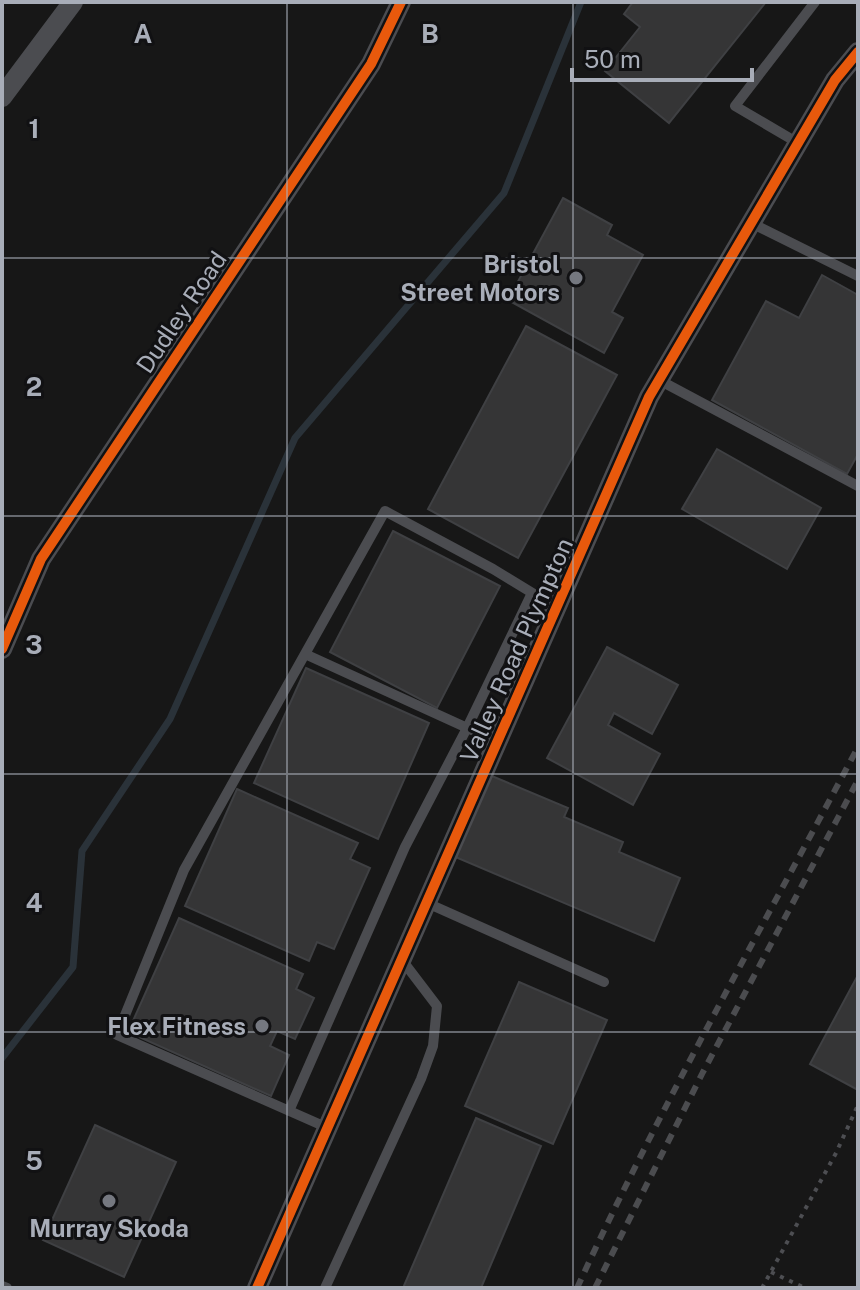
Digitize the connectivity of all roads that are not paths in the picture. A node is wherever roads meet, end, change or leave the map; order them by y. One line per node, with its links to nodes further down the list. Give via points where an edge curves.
1 (73, 2): 5 (street)
2 (401, 2): 13 (street, Dudley Road, via 371,64 41,559)
3 (815, 2): 6 (lane, via 735,106)
4 (858, 52): 6 (street, Valley Road Plympton)
5 (2, 97)
6 (798, 143): 7 (street, Valley Road Plympton)
7 (751, 223): 8 (lane); 9 (street, Valley Road Plympton)
8 (858, 276)
9 (659, 380): 10 (lane); 12 (street, Valley Road Plympton)
10 (858, 486)
11 (532, 593): 12 (lane); 14 (lane, via 385,511); 15 (lane)
12 (557, 608): 16 (street, Valley Road Plympton)
13 (2, 649)
14 (305, 654): 15 (lane); 20 (lane, via 184,870 117,1035)
15 (467, 728): 16 (lane); 20 (lane, via 405,847)
16 (498, 742): 17 (street, Valley Road Plympton)
17 (427, 903): 18 (street, Valley Road Plympton); 19 (lane)
18 (402, 960): 21 (street, Valley Road Plympton); 23 (lane, via 437,1006 433,1046)
19 (604, 982)
20 (289, 1111): 21 (lane)
21 (328, 1128): 22 (street, Valley Road Plympton)
22 (257, 1288)
23 (325, 1288)

